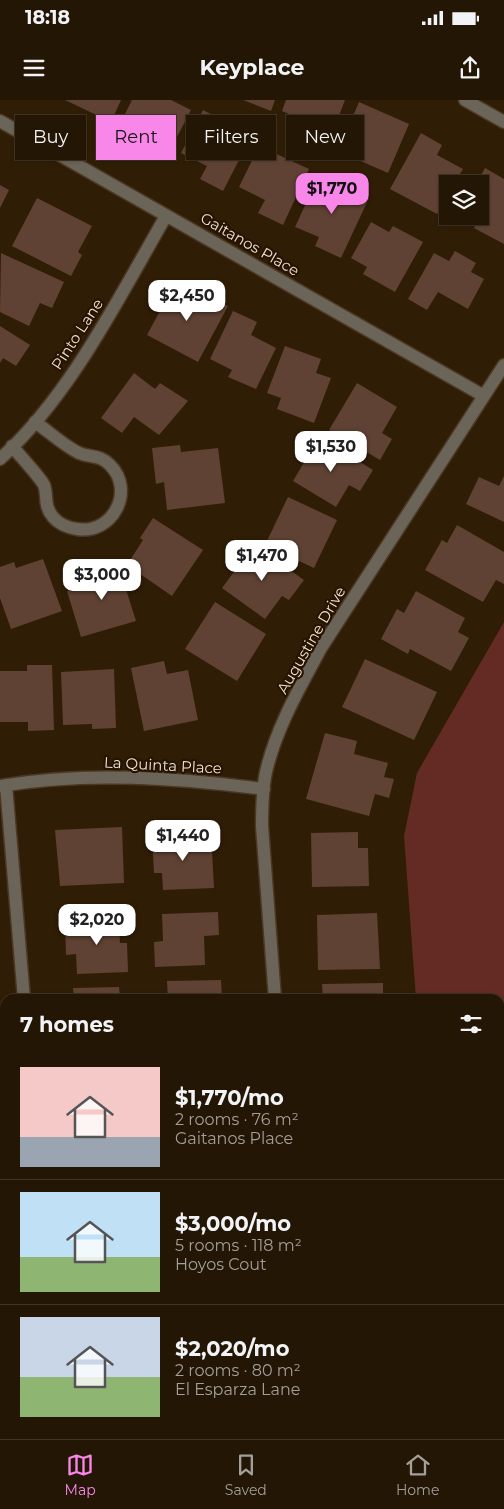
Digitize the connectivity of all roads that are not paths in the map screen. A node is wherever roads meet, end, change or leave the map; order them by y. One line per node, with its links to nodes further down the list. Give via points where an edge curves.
1 (465, 100): 3 (street)
2 (0, 121): 4 (street, Gaitanos Place)
3 (504, 122)
4 (166, 216): 6 (street, Gaitanos Place); 7 (street, Pinto Lane, via 101,329)
5 (504, 365): 6 (street, Augustine Drive)
6 (484, 396): 11 (street, Augustine Drive, via 321,648 294,697 275,742)
7 (35, 422): 8 (street, Pinto Lane); 8 (street, via 80,453 97,456 111,466 120,481 121,498 114,514 94,528 68,528 54,518 46,503 44,486)
8 (12, 446): 9 (street, Pinto Lane)
9 (0, 459)
10 (3, 786): 11 (street, La Quinta Place, via 117,777); 12 (street)
11 (264, 789): 13 (street, Augustine Drive, via 262,826)
12 (24, 994)
13 (275, 994)

